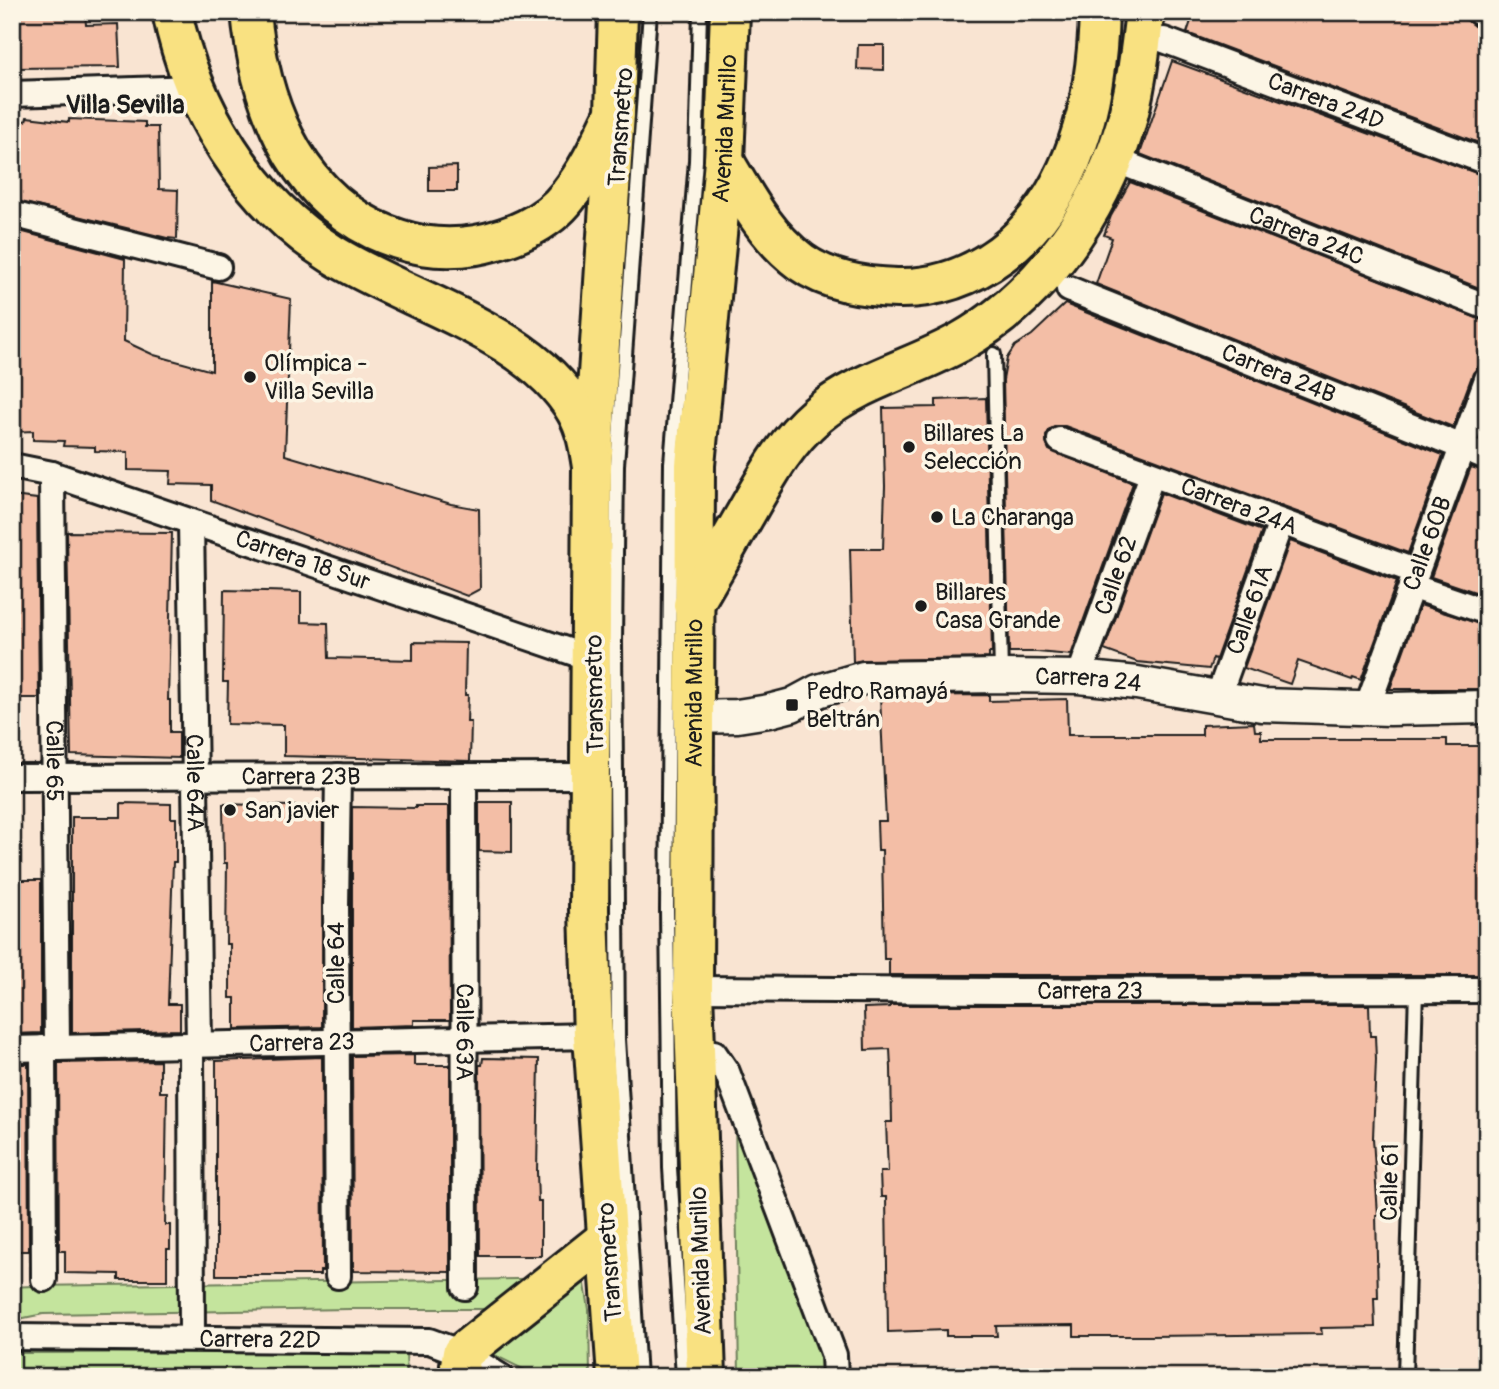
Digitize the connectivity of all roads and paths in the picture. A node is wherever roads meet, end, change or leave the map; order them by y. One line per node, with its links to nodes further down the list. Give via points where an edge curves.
1 (172, 12): 11 (main road)
2 (251, 12): 13 (main road, via 264,88 302,169 353,217 419,246 479,244 516,234 543,218 567,198 583,176)
3 (618, 12): 13 (main road)
4 (650, 12): 67 (lane, Transmetro, via 617,465 615,642 618,1039)
5 (701, 12): 68 (lane, via 696,161 671,477 668,1053)
6 (730, 12): 14 (main road, Avenida Murillo)
7 (1099, 12): 14 (main road, via 1091,98 1061,183 1029,230 969,274 905,289 831,277 802,262 777,240)
8 (1479, 12): 9 (street)
9 (1487, 15)
10 (1155, 26): 15 (street, Carrera 24D); 33 (main road, via 1120,142 1095,198 1062,252 1009,308 962,341 862,387 815,417 782,452)
11 (196, 88): 12 (street); 27 (main road, via 233,159 265,197 314,241 354,267 499,340 543,370 578,413)
12 (12, 94)
13 (615, 113): 27 (main road)
14 (724, 161): 33 (main road, Avenida Murillo, via 695,465)
15 (1487, 162)
16 (1128, 165): 20 (street, Carrera 24C)
17 (12, 215): 18 (street)
18 (218, 267)
19 (1069, 289): 24 (street, Carrera 24B)
20 (1487, 307)
21 (994, 354): 36 (lane)
22 (1487, 379): 24 (street, Calle 60B)
23 (1060, 440): 29 (street, Carrera 24A)
24 (1462, 447): 25 (street, Carrera 24B); 32 (street, Calle 60B)
25 (1487, 457)
26 (12, 466): 28 (street, Carrera 18 Sur)
27 (592, 467): 35 (main road)
28 (52, 474): 30 (street, Carrera 18 Sur); 46 (street, Calle 65)
29 (1152, 475): 31 (street, Carrera 24A); 37 (street, Calle 62)
30 (191, 522): 35 (street, Carrera 18 Sur); 47 (street, Calle 64A)
31 (1281, 522): 32 (street, Carrera 24A); 38 (street, Calle 61A)
32 (1414, 579): 34 (street, Carrera 24A); 40 (street, Calle 60B)
33 (694, 605): 41 (main road, Avenida Murillo)
34 (1487, 612)
35 (592, 659): 44 (main road)
36 (1001, 676): 37 (street, Carrera 24); 41 (street, Carrera 24, via 863,678 769,711)
37 (1079, 677): 38 (street, Carrera 24)
38 (1218, 696): 40 (street, Carrera 24, via 1262,705)
39 (1487, 707): 40 (street, Carrera 24)
40 (1367, 708)
41 (694, 718): 49 (main road, Avenida Murillo)
42 (338, 776): 43 (street, Carrera 23B); 47 (street, Carrera 23B); 53 (street, Calle 64)
43 (464, 776): 44 (street, Carrera 23B); 52 (street, Calle 63A)
44 (590, 776): 51 (main road)
45 (12, 777): 46 (street, Carrera 23B)
46 (54, 777): 47 (street, Carrera 23B); 55 (street, Calle 65)
47 (195, 777): 54 (street, Calle 64A)
48 (1416, 988): 49 (street, Carrera 23); 50 (street, Carrera 23); 71 (lane, Calle 61)
49 (693, 989): 57 (main road, Avenida Murillo)
50 (1487, 990)
51 (593, 1036): 52 (street, Carrera 23); 58 (main road)
52 (465, 1039): 53 (street, Carrera 23); 61 (street, Calle 63A)
53 (337, 1042): 54 (street, Carrera 23); 59 (street, Calle 64)
54 (195, 1045): 55 (street, Carrera 23); 63 (street, Calle 64A)
55 (50, 1048): 56 (street, Carrera 23); 60 (street, Calle 65)
56 (12, 1049)
57 (694, 1052): 69 (main road, Avenida Murillo); 70 (street, via 714,1053 727,1072 834,1355)
58 (607, 1238): 64 (main road); 66 (main road)
59 (338, 1276)
60 (44, 1279)
61 (465, 1287)
62 (12, 1337): 63 (street, Carrera 22D)
63 (192, 1338): 64 (street, Carrera 22D, via 429,1341)
64 (462, 1365): 65 (street, Carrera 22D)
65 (501, 1377)
66 (617, 1377)
67 (639, 1377)
68 (683, 1377)
69 (706, 1377)
70 (835, 1377)
71 (1405, 1377)

